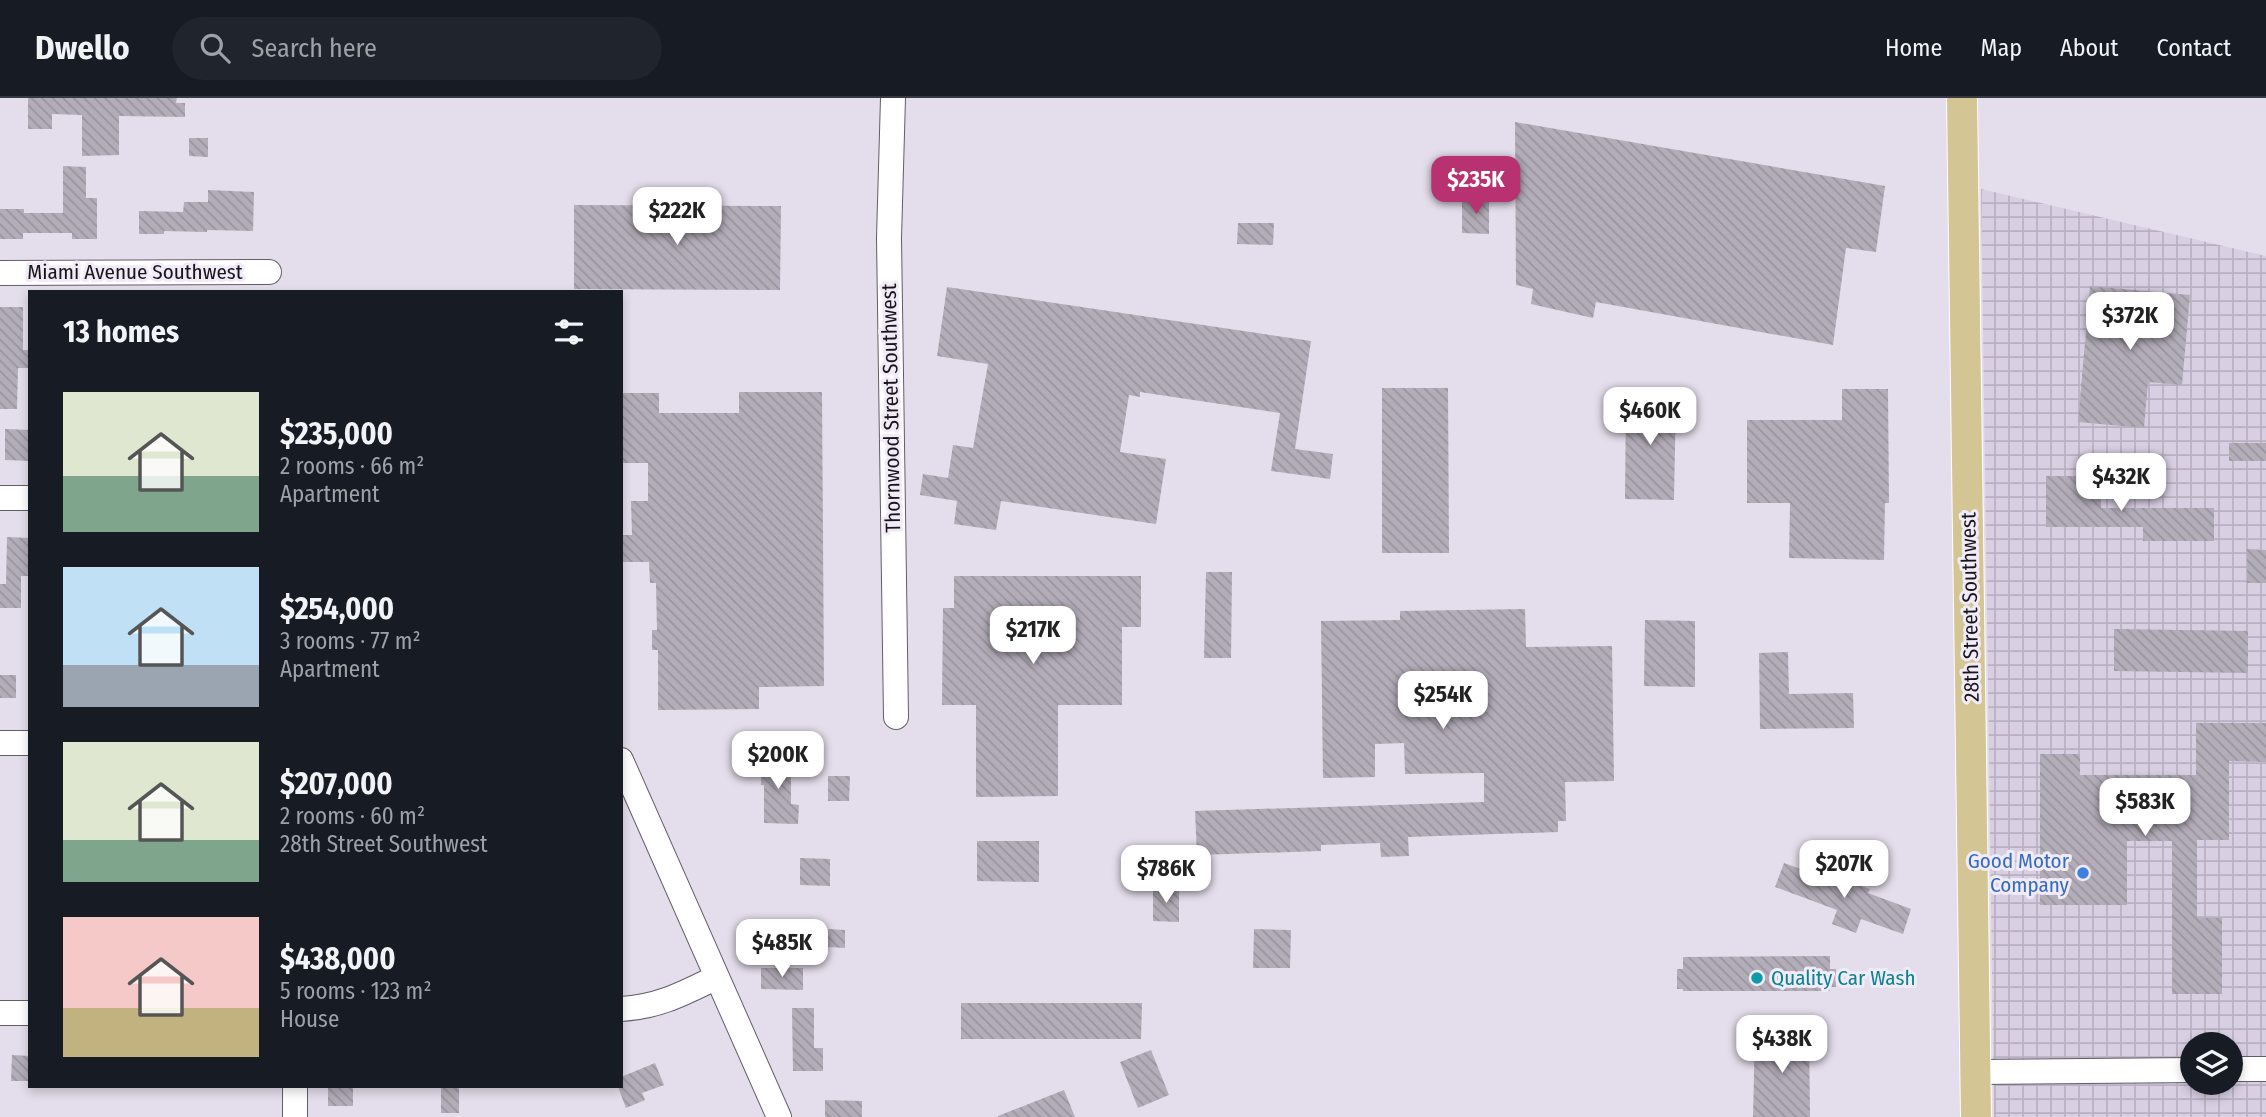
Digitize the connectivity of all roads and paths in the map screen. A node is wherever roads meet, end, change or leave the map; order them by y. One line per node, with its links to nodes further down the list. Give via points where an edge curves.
1 (894, 98): 7 (street, Thornwood Street Southwest, via 889,238)
2 (1962, 98): 18 (main road, 28th Street Southwest)
3 (269, 272): 4 (street, Miami Avenue Southwest)
4 (0, 273)
5 (0, 498): 6 (street)
6 (28, 498)
7 (896, 717)
8 (0, 743): 9 (street)
9 (28, 743)
10 (623, 765): 11 (street)
11 (717, 977): 12 (street, via 645,1008); 21 (street)
12 (623, 1009)
13 (0, 1013): 14 (street)
14 (28, 1013)
15 (2243, 1069): 16 (street)
16 (2266, 1069)
17 (2180, 1070): 18 (street)
18 (1976, 1072): 22 (main road, 28th Street Southwest)
19 (295, 1088): 20 (street)
20 (295, 1117)
21 (779, 1117)
22 (1976, 1117)

